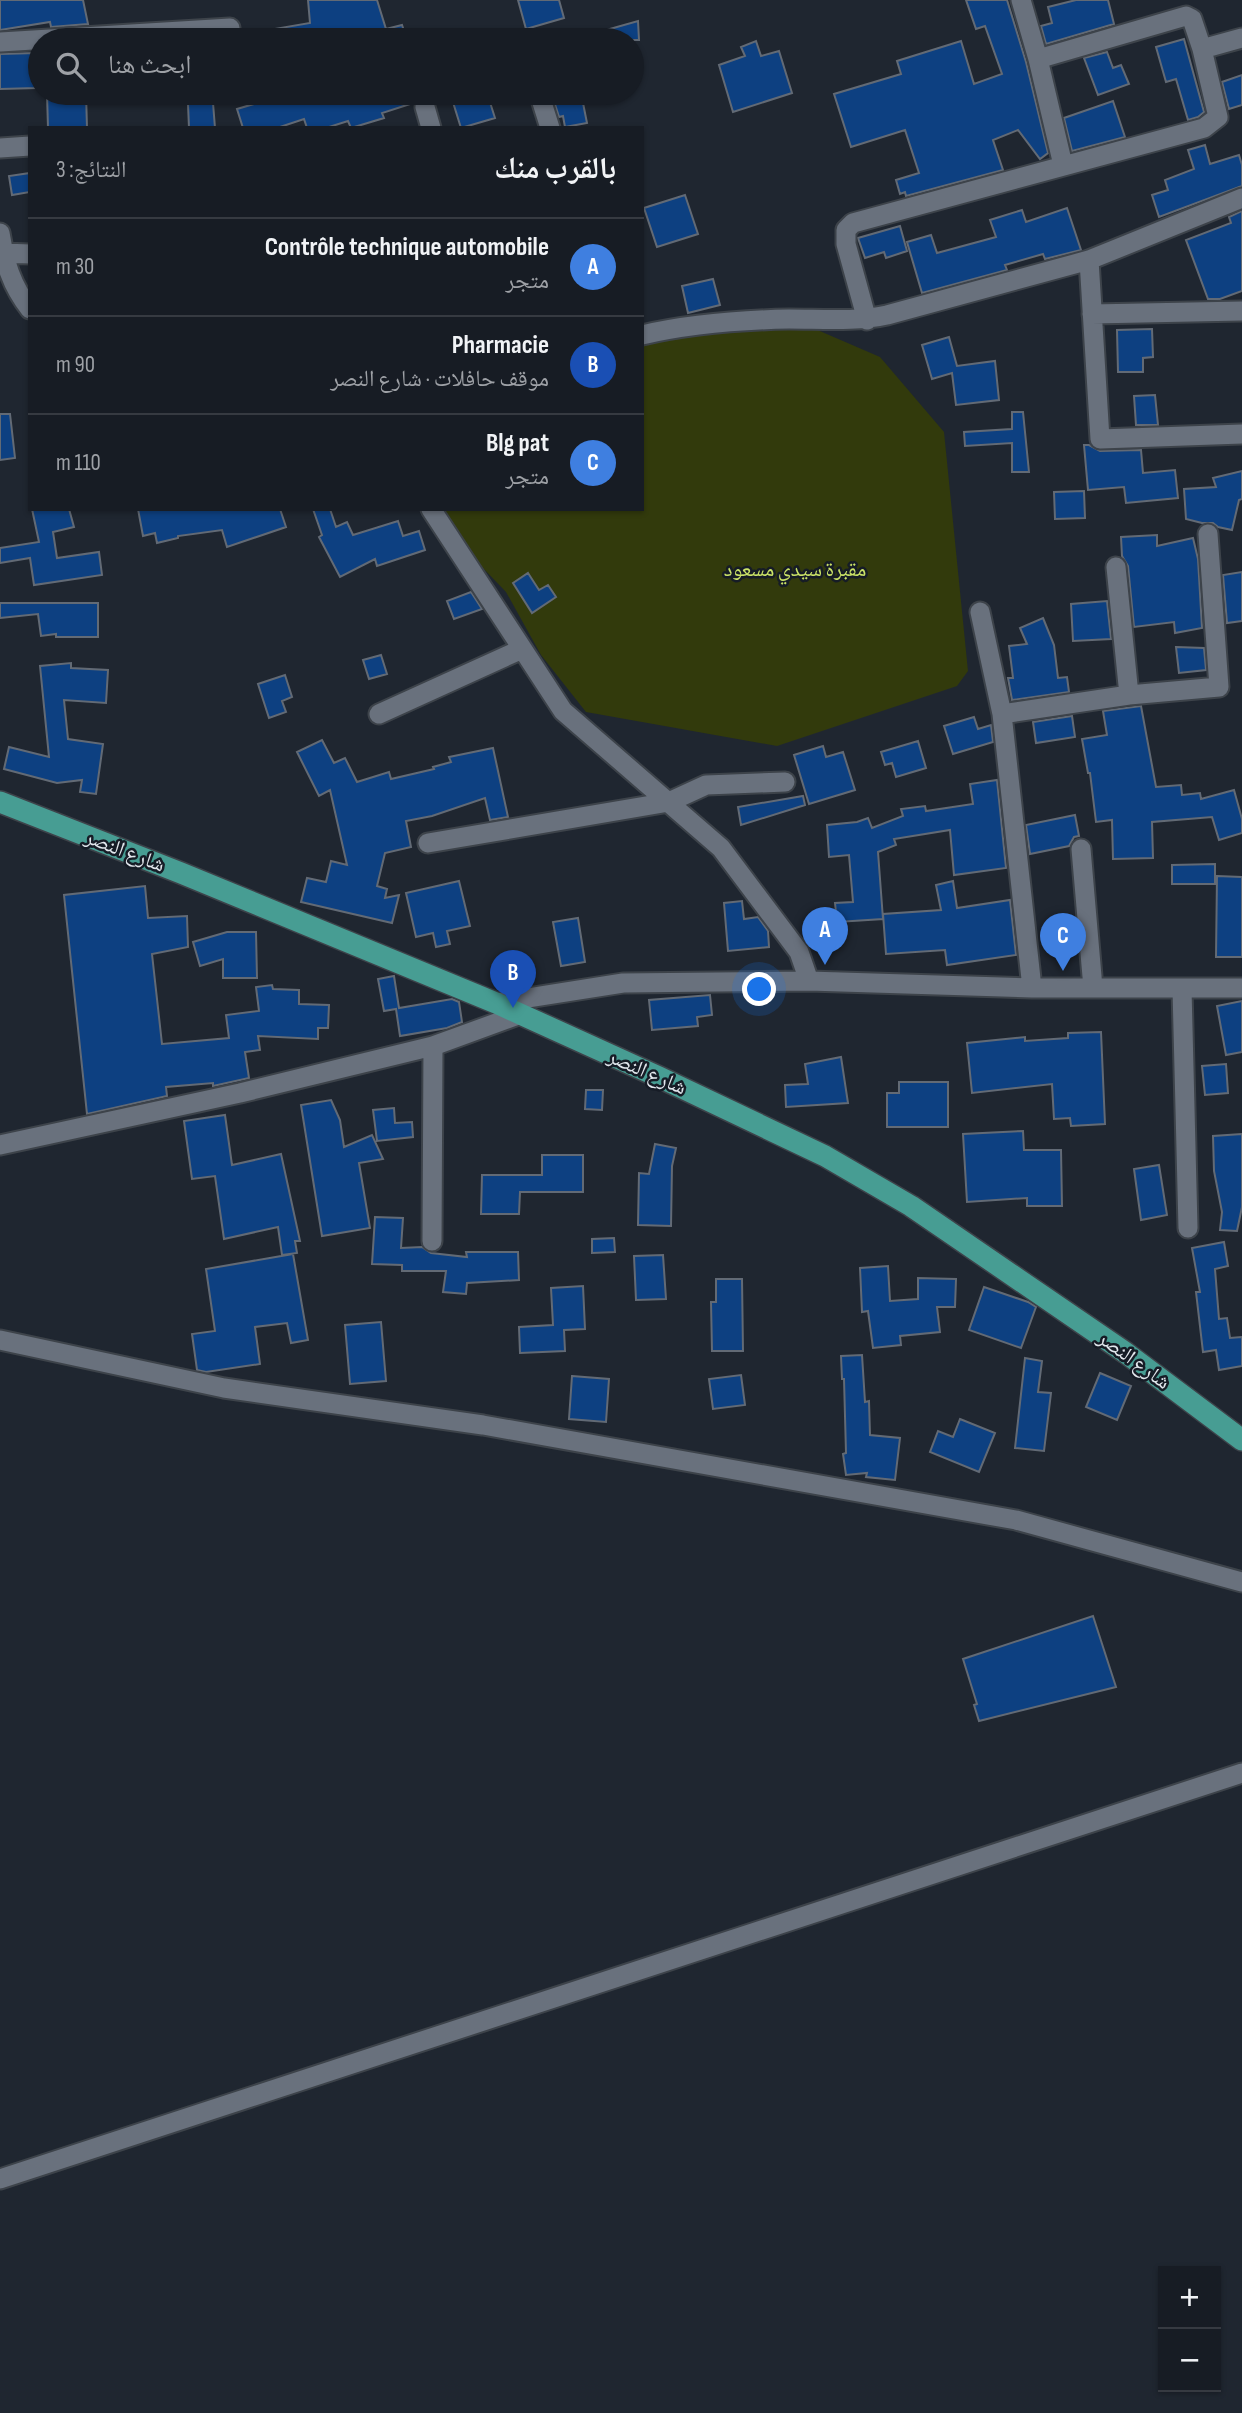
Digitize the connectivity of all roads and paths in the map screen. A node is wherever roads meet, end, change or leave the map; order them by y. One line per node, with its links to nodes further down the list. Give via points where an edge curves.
1 (1021, 0): 6 (street)
2 (1242, 38): 5 (street)
3 (28, 40): 4 (street)
4 (0, 42)
5 (1202, 49): 6 (street, via 1192,19 1186,16); 13 (street, via 1218,117 1214,122)
6 (1038, 59): 13 (street)
7 (543, 105): 10 (street)
8 (425, 107): 9 (street)
9 (430, 126)
10 (549, 126)
11 (28, 146): 12 (street)
12 (0, 148)
13 (1063, 166): 22 (street, via 853,223 846,230 846,244)
14 (1242, 198): 17 (street)
15 (2, 243): 16 (street); 18 (street)
16 (28, 253)
17 (1090, 260): 21 (street); 22 (street)
18 (8, 292): 19 (street)
19 (28, 307)
20 (1242, 311): 21 (street)
21 (1092, 314): 24 (street, via 1100,439)
22 (867, 320): 23 (street, via 787,319)
23 (644, 335)
24 (1242, 434)
25 (432, 511): 29 (street)
26 (1208, 534): 30 (street, via 1219,687)
27 (1115, 567): 30 (street)
28 (980, 612): 32 (street)
29 (522, 649): 31 (street); 34 (street, via 563,711)
30 (1129, 695): 32 (street)
31 (379, 714)
32 (1002, 714): 39 (street)
33 (785, 782): 34 (street, via 706,785)
34 (669, 803): 36 (street); 38 (street, via 721,848 799,951)
35 (3, 808): 43 (main road, شارع النصر, via 181,873)
36 (428, 843)
37 (1081, 849): 41 (street)
38 (809, 981): 39 (street); 43 (street, via 623,982)
39 (1032, 988): 41 (street)
40 (1242, 988): 42 (street)
41 (1094, 989): 42 (street)
42 (1182, 989): 47 (street)
43 (496, 1003): 44 (main road, شارع النصر)
44 (517, 1015): 45 (street); 50 (main road, شارع النصر, via 825,1156 911,1206 1126,1353)
45 (433, 1046): 46 (street); 48 (street)
46 (0, 1145)
47 (1188, 1228)
48 (432, 1241)
49 (0, 1340): 51 (street, via 224,1388 483,1425 1016,1520)
50 (1242, 1440)
51 (1242, 1581)
52 (1242, 1773): 53 (street)
53 (0, 2179)

